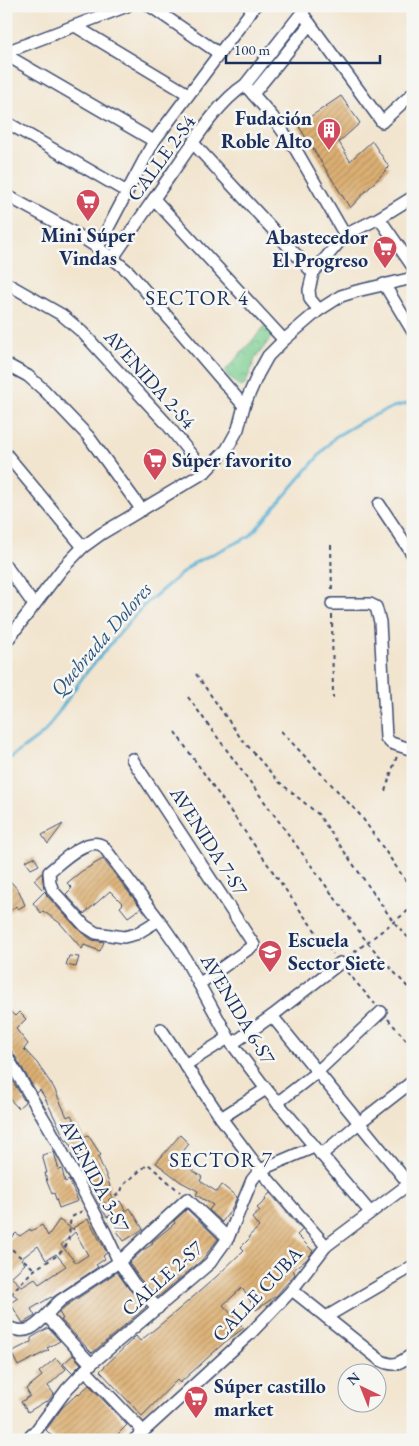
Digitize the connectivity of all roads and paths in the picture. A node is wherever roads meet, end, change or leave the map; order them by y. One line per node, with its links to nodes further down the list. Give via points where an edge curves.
1 (127, 6): 6 (street)
2 (150, 6): 8 (street)
3 (256, 6): 8 (street)
4 (304, 10): 5 (street); 9 (street)
5 (310, 24): 9 (street); 10 (street, via 382,122)
6 (75, 26): 7 (street); 11 (street)
7 (6, 54): 13 (street)
8 (220, 54): 11 (street)
9 (249, 90): 14 (street, CALLE 2-S4, via 236,92); 20 (street, via 296,150)
10 (413, 93)
11 (188, 94): 13 (street)
12 (6, 122): 15 (street)
13 (154, 141): 15 (street)
14 (193, 143): 18 (street, CALLE 2-S4); 24 (street)
15 (127, 192): 21 (street)
16 (6, 194): 21 (street)
17 (413, 197): 19 (street)
18 (154, 199): 22 (street, CALLE 2-S4); 30 (street)
19 (379, 218): 20 (street); 23 (street)
20 (345, 236): 24 (street)
21 (98, 247): 22 (street)
22 (113, 258): 32 (street)
23 (413, 266)
24 (313, 272): 28 (street, via 310,299)
25 (413, 278): 27 (street)
26 (6, 282): 34 (street, AVENIDA 2-S4, via 62,315 82,332 166,423)
27 (384, 284): 28 (street, via 341,296); 29 (street)
28 (319, 310): 30 (street)
29 (413, 332)
30 (284, 340): 32 (street, via 268,356)
31 (6, 364): 36 (street, via 28,376 44,390 88,436)
32 (244, 406): 34 (street, via 238,430 227,450)
33 (6, 454): 38 (street)
34 (205, 472): 36 (street)
35 (379, 504): 39 (street)
36 (142, 510): 38 (street)
37 (331, 545): 41 (path)
38 (83, 547): 42 (street)
39 (413, 555)
40 (6, 566): 42 (street)
41 (332, 604): 46 (path); 49 (street, via 370,604 376,608 386,738)
42 (34, 605): 43 (street)
43 (6, 642)
44 (196, 674): 56 (path, via 240,737 278,781 318,814)
45 (188, 697): 57 (path)
46 (333, 698)
47 (282, 731): 53 (path, via 360,816)
48 (175, 732): 59 (path)
49 (400, 746): 50 (street); 52 (path)
50 (413, 750)
51 (132, 759): 60 (street, AVENIDA 7-S7, via 254,945)
52 (385, 791)
53 (413, 891)
54 (413, 907): 56 (path)
55 (159, 920): 55 (street, AVENIDA 6-S7, via 99,843 81,847 49,872 53,891 85,926 96,933 124,937 136,934); 60 (street, AVENIDA 6-S7)
56 (393, 921): 57 (path); 58 (path)
57 (367, 942): 59 (path); 61 (path)
58 (413, 942)
59 (340, 963): 63 (street)
60 (199, 984): 65 (street, AVENIDA 6-S7)
61 (413, 993)
62 (381, 1012): 68 (street)
63 (272, 1016): 65 (street); 68 (street)
64 (161, 1029): 67 (street)
65 (230, 1041): 67 (street); 70 (street, AVENIDA 6-S7)
66 (6, 1055): 78 (street, AVENIDA 3-S7)
67 (185, 1065): 72 (street)
68 (316, 1072): 71 (street); 73 (street)
69 (413, 1081): 73 (street)
70 (266, 1089): 71 (street, AVENIDA 6-S7); 72 (street)
71 (277, 1103): 74 (street, AVENIDA 6-S7)
72 (221, 1118): 75 (street)
73 (359, 1123): 74 (street); 76 (street)
74 (318, 1151): 75 (street); 79 (street, AVENIDA 6-S7)
75 (260, 1170): 80 (street, CALLE 2-S7, via 252,1180); 82 (street)
76 (411, 1182): 79 (street, CALLE CUBA)
77 (187, 1199): 78 (path, via 148,1164 123,1184 121,1192); 80 (street); 83 (street)
78 (94, 1211): 83 (street, AVENIDA 3-S7); 85 (path, via 80,1211 72,1217 66,1244 59,1254)
79 (370, 1212): 82 (street, CALLE CUBA)
80 (228, 1238): 88 (street, CALLE 2-S7, via 210,1263)
81 (6, 1244): 85 (path)
82 (326, 1246): 86 (street, CALLE CUBA)
83 (119, 1262): 88 (street, AVENIDA 3-S7, via 134,1284); 89 (street, via 60,1300)
84 (413, 1266): 90 (street)
85 (34, 1270): 87 (path)
86 (292, 1290): 90 (street); 94 (street, CALLE CUBA, via 251,1333)
87 (6, 1301)
88 (158, 1308): 93 (street, CALLE 2-S7)
89 (46, 1316): 91 (street, via 30,1329 20,1331); 93 (street)
90 (326, 1318): 92 (street, via 389,1365)
91 (6, 1326)
92 (413, 1354)
93 (88, 1367): 94 (street); 95 (street, CALLE 2-S7)
94 (143, 1431): 96 (street, CALLE CUBA)
95 (26, 1440)
96 (134, 1440)

